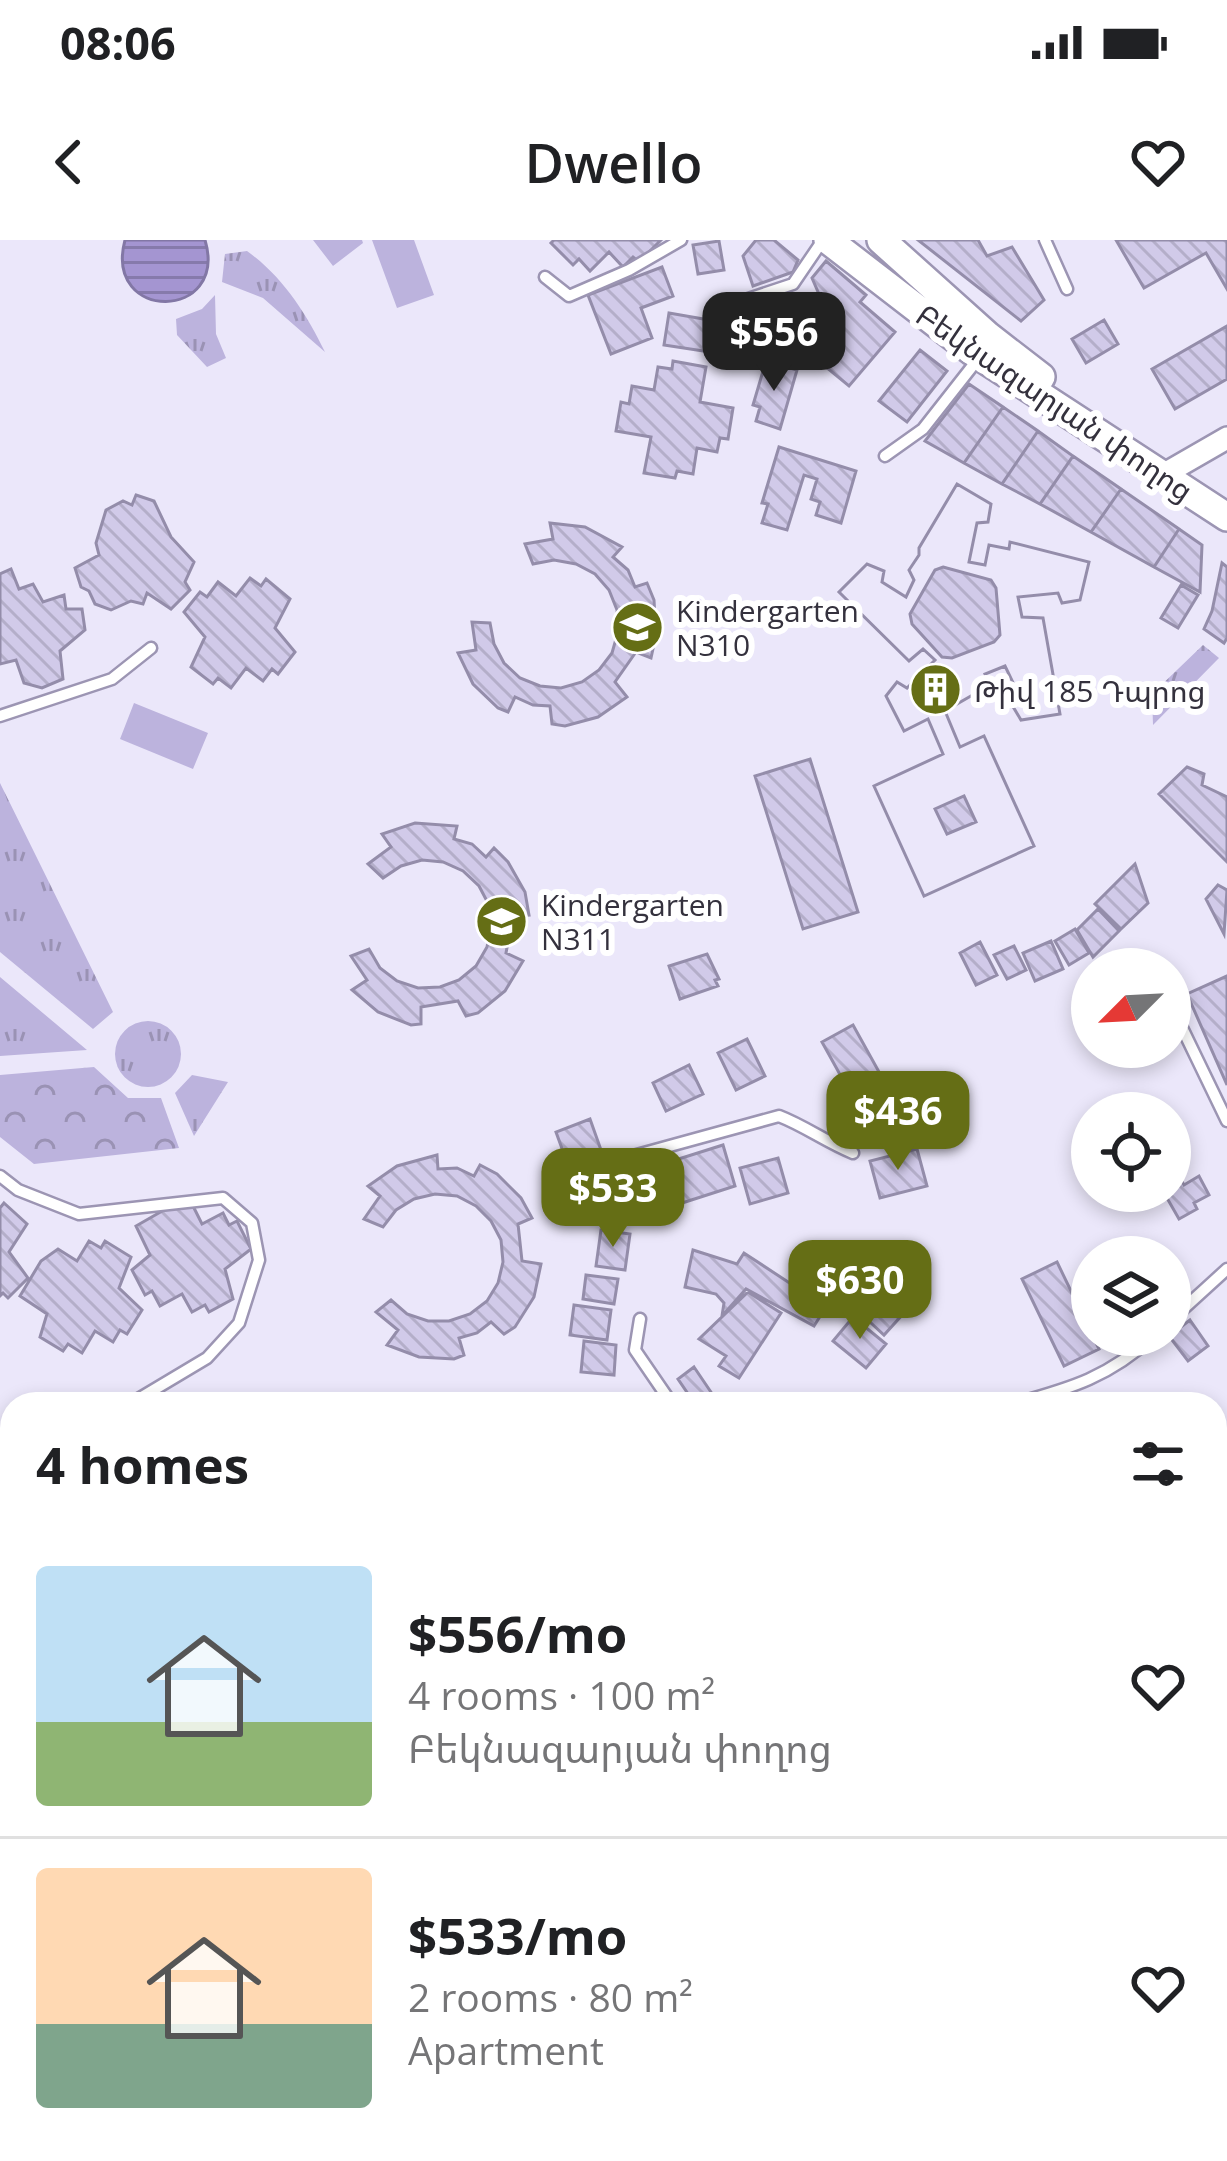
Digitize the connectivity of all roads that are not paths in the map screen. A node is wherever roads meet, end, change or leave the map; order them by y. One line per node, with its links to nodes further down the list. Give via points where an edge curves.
1 (681, 240): 5 (lane, via 568,296)
2 (826, 240): 7 (lane, via 793,284); 8 (street, Բեկնազարյան փողոց)
3 (881, 240): 11 (street, Բեկնազարյան փողոց, via 988,336)
4 (1045, 240): 6 (lane)
5 (545, 278)
6 (1066, 289)
7 (748, 298)
8 (980, 356): 10 (lane, via 923,429); 11 (street, Բեկնազարյան փողոց)
9 (1227, 438): 11 (street)
10 (885, 456)
11 (1167, 472): 12 (street, Բեկնազարյան փողոց); 13 (street, Բեկնազարյան փողոց)
12 (1227, 506)
13 (1227, 517)
14 (151, 648): 15 (lane, via 112,679)
15 (0, 716)
16 (1191, 1046): 17 (lane)
17 (1227, 1121)
18 (853, 1153): 19 (lane, via 779,1116)
19 (633, 1156)
20 (0, 1176): 25 (lane, via 79,1214 223,1198 252,1223 259,1260 239,1323 207,1358)
21 (1227, 1269): 22 (lane)
22 (1191, 1302)
23 (640, 1319): 26 (lane, via 635,1349)
24 (1132, 1356): 27 (lane)
25 (157, 1392)
26 (664, 1392)
27 (1057, 1392)

